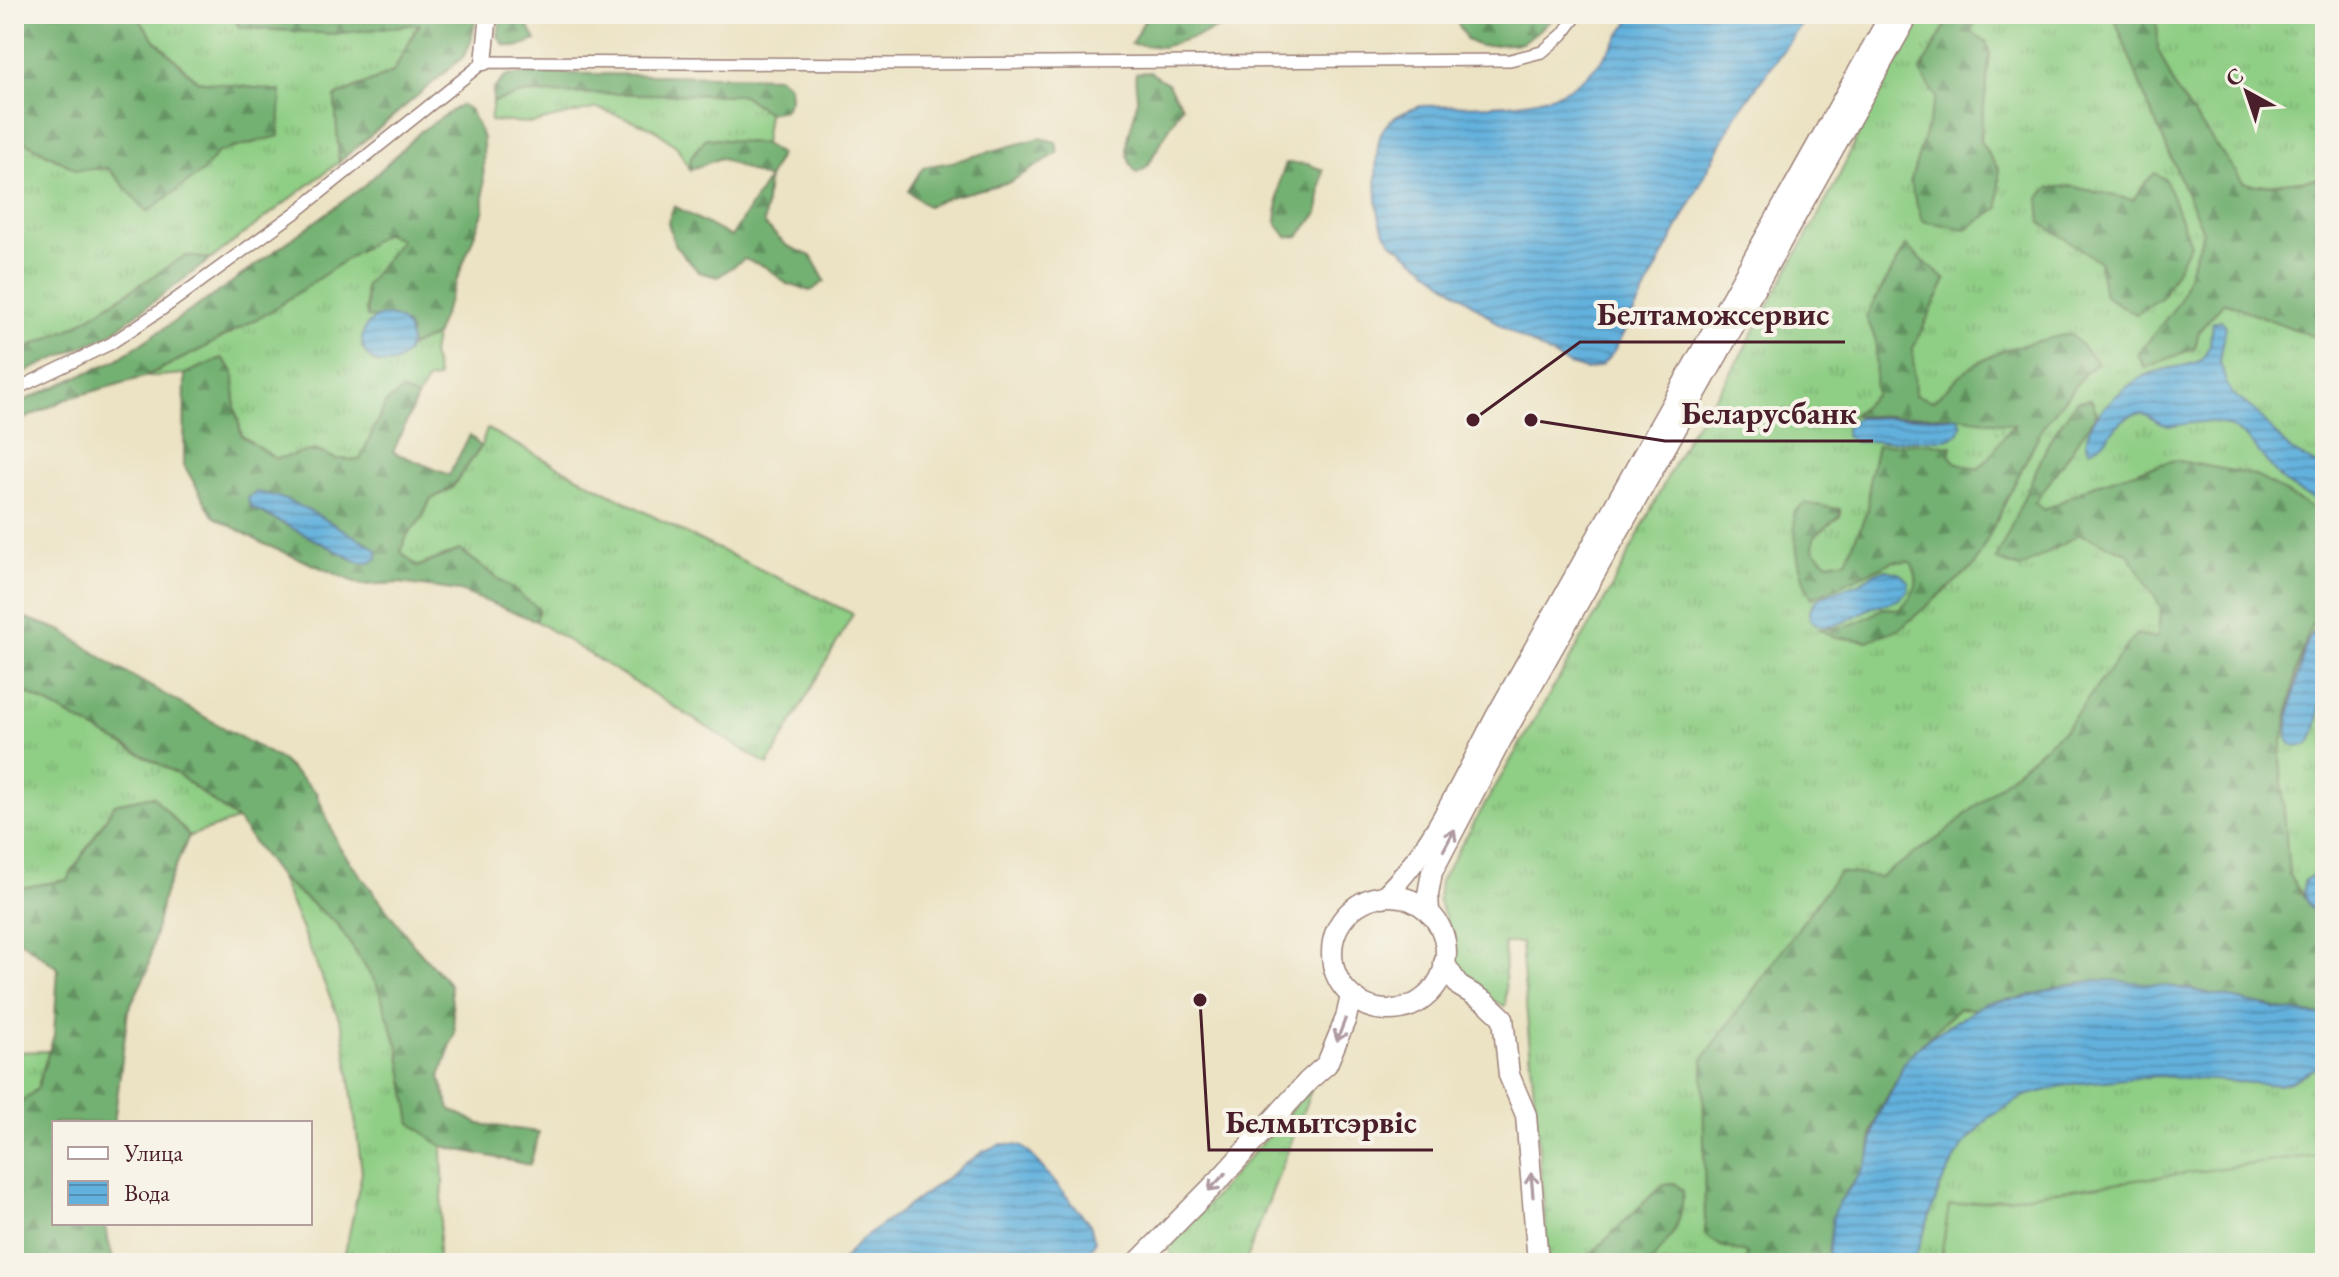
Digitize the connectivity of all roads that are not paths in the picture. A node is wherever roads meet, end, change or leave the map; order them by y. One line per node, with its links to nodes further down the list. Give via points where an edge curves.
1 (489, 14): 5 (street)
2 (1578, 14): 5 (street, via 1542,52 1510,60)
3 (1891, 14): 7 (highway, via 1451,802 1408,872)
4 (1909, 14): 8 (highway, one-way to 4, via 1432,872 1501,740)
5 (484, 62): 6 (street, via 295,213 161,310 110,344)
6 (14, 390)
7 (1383, 897): 8 (highway, via 1407,899); 10 (highway, via 1351,910 1333,939 1334,970)
8 (1429, 913): 9 (highway, via 1442,931)
9 (1444, 963): 10 (highway, via 1433,989 1409,1006 1379,1009); 12 (highway, one-way to 9, via 1526,1115 1509,1075 1503,1018 1459,986)
10 (1351, 996): 11 (highway, one-way to 11, via 1327,1064)
11 (1137, 1263)
12 (1538, 1263)

